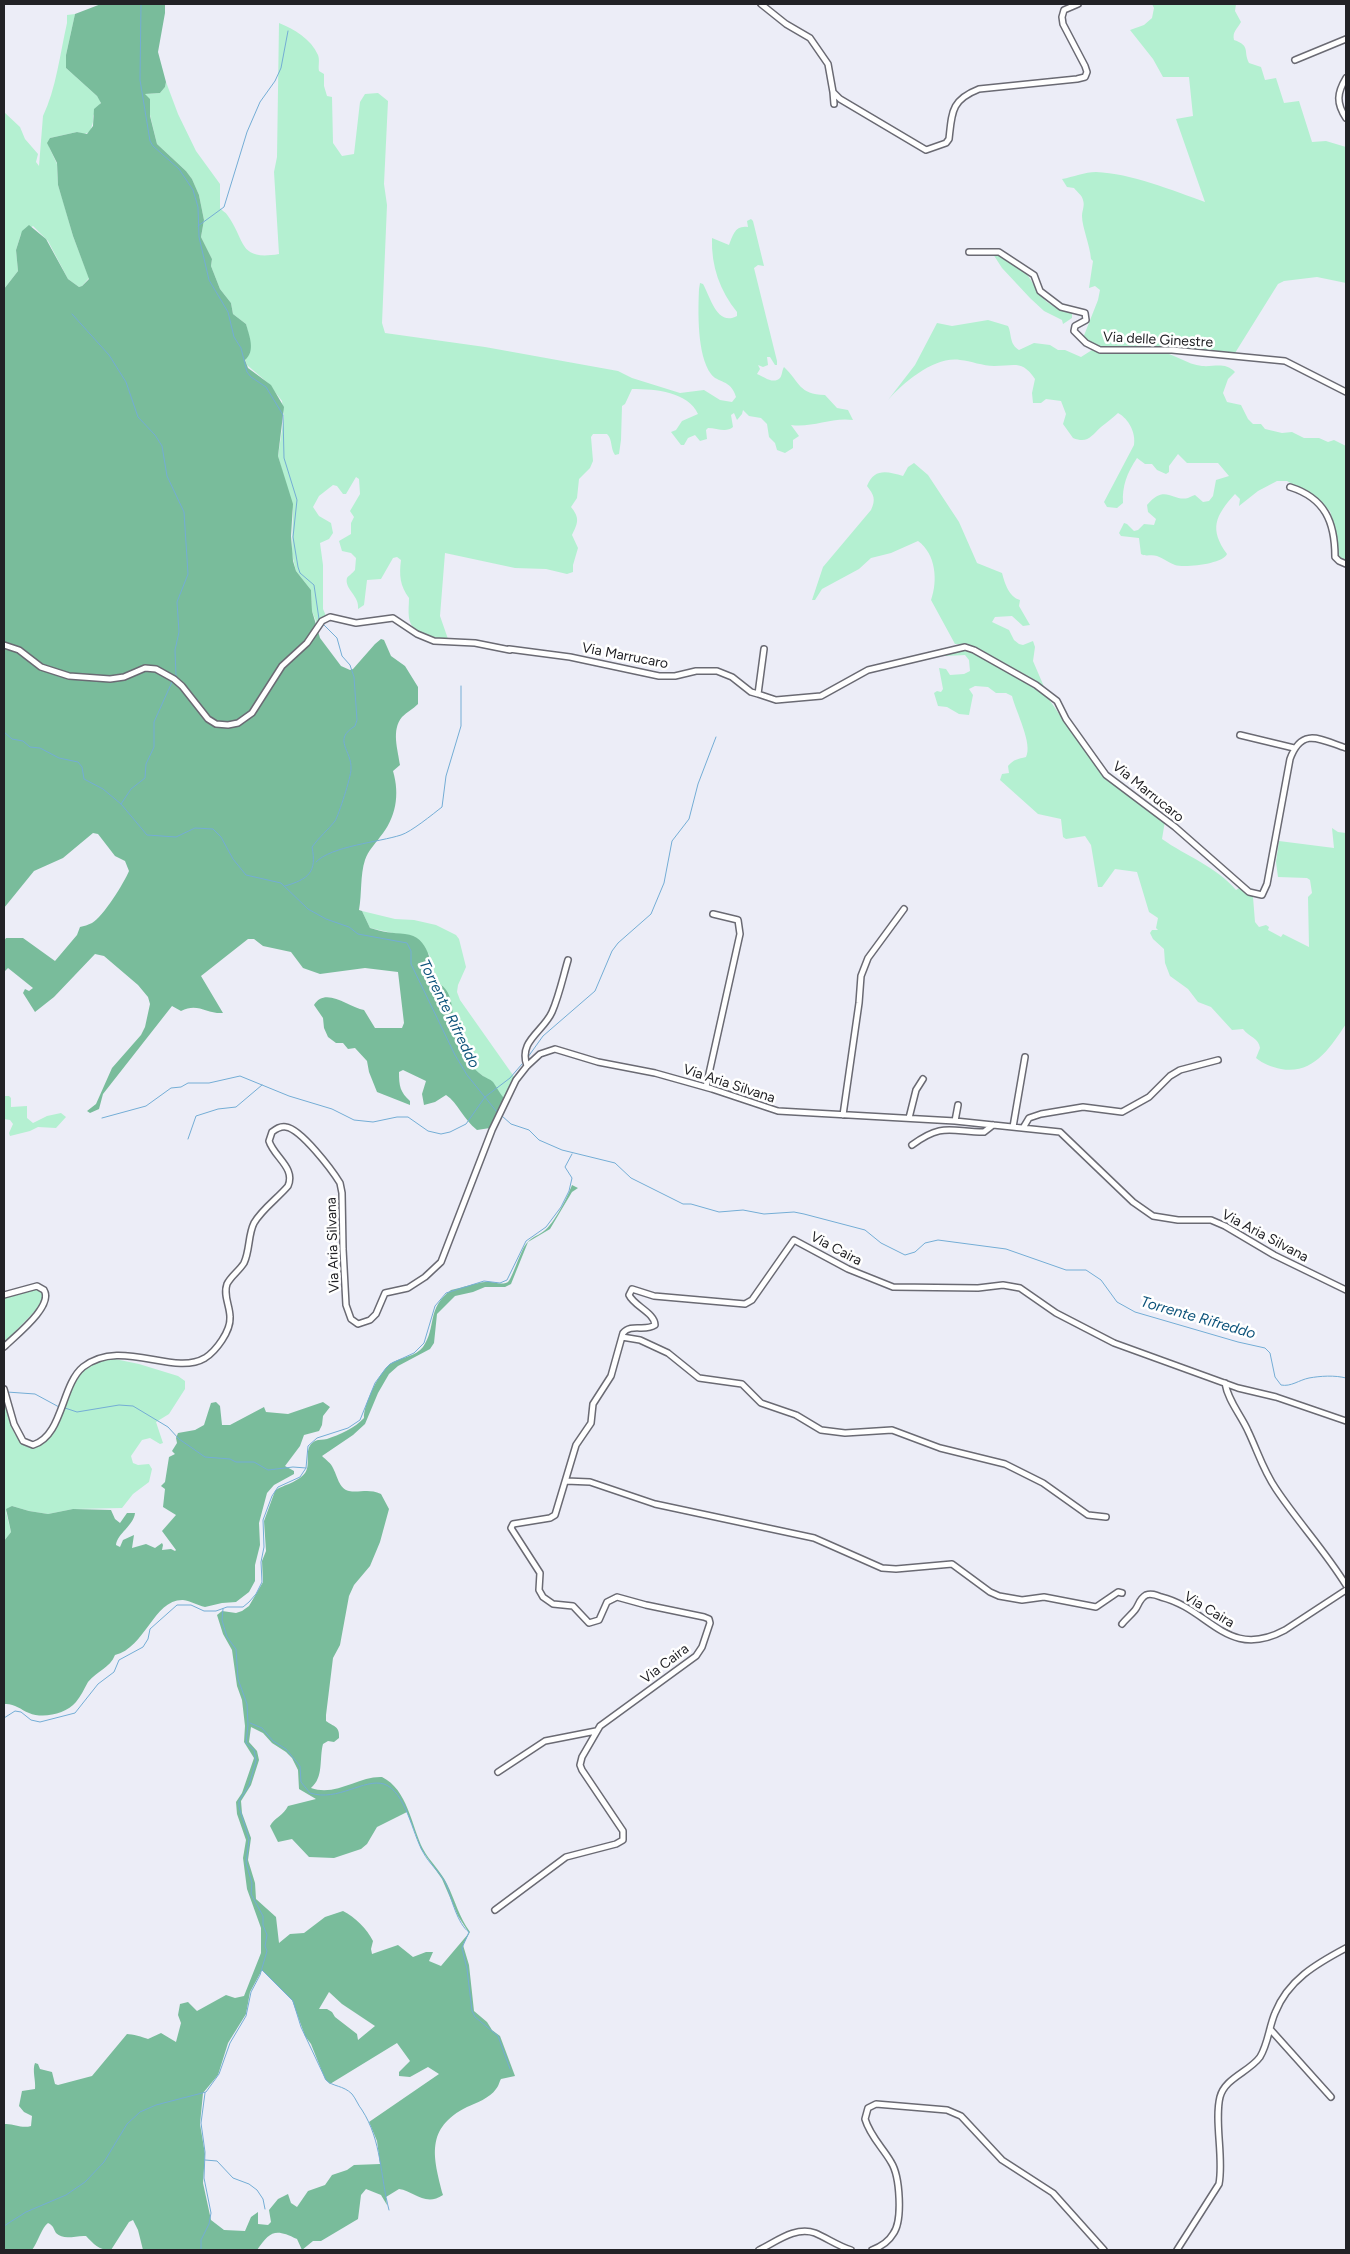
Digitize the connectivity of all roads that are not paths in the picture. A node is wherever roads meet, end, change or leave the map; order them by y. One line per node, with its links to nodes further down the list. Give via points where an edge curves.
1 (761, 4): 6 (street, via 810,38 828,64)
2 (1078, 4): 6 (street, via 1064,10 1062,17 1085,66 1087,72 1084,77 979,89 967,94 954,108 949,139 934,148 926,150 919,147)
3 (1346, 39): 4 (street)
4 (1295, 60)
5 (1346, 78): 8 (street, via 1338,101)
6 (833, 92): 7 (street)
7 (834, 104)
8 (1346, 118)
9 (969, 252): 10 (street, Via delle Ginestre, via 999,252 1034,275 1040,291 1061,307 1085,313 1086,320 1075,326 1074,331 1092,347 1106,351 1172,350 1285,361)
10 (1346, 392)
11 (1290, 487): 12 (street, via 1306,494 1326,510 1335,542 1335,557)
12 (1346, 564)
13 (4, 645): 15 (street, Via Marrucaro, via 19,650 45,669 69,676 124,677 145,668 156,669 182,686 208,719 224,725 238,723 252,713 282,666 330,616 356,623 393,618 434,641 475,643)
14 (505, 646): 15 (street)
15 (510, 650): 17 (street, Via Marrucaro, via 570,657 659,676 717,672 732,677)
16 (764, 650): 17 (street)
17 (758, 694): 19 (street, Via Marrucaro, via 776,700 820,696 868,670 965,647 974,650 1036,685 1057,701 1106,775 1256,895 1265,891 1271,872)
18 (1240, 735): 19 (street)
19 (1294, 748): 20 (street, via 1308,738 1316,738)
20 (1346, 748)
21 (904, 909): 30 (street, via 868,958 861,976)
22 (713, 914): 28 (street, via 738,920 740,934)
23 (568, 960): 26 (street, Via Aria Silvana, via 551,1014 532,1036 526,1051)
24 (1025, 1057): 34 (street)
25 (1218, 1060): 35 (street, via 1180,1070 1149,1097 1122,1112 1083,1107 1040,1114 1029,1118)
26 (526, 1066): 28 (street, Via Aria Silvana, via 546,1050 559,1049 598,1062); 42 (street, Via Aria Silvana, via 492,1130 444,1257 411,1287 385,1293 376,1314 368,1322 354,1322 346,1305 340,1183 300,1135 282,1127 272,1132 269,1141 288,1170 290,1181 254,1223 246,1259 226,1287 229,1326 212,1352 203,1359 188,1362 124,1355 94,1361 76,1373 51,1429 43,1440 34,1445 23,1441 18,1434)
27 (923, 1079): 31 (street, via 916,1090)
28 (706, 1087): 30 (street, Via Aria Silvana, via 778,1112)
29 (958, 1105): 32 (street)
30 (843, 1115): 31 (street, Via Aria Silvana)
31 (909, 1118): 32 (street, Via Aria Silvana)
32 (956, 1121): 33 (street, Via Aria Silvana)
33 (993, 1126): 34 (street, Via Aria Silvana); 36 (street, Via Aria Silvana, via 984,1132 940,1130)
34 (1013, 1127): 35 (street, Via Aria Silvana)
35 (1023, 1128): 37 (street, Via Aria Silvana, via 1060,1132 1133,1202 1153,1216 1210,1220)
36 (912, 1145)
37 (1346, 1290)
38 (4, 1295): 40 (street, via 37,1286 47,1296 33,1319)
39 (622, 1336): 41 (street, Via Caira, via 628,1329 652,1328 655,1325 652,1318 632,1301 629,1295 632,1289 654,1296 745,1304 752,1300 794,1240 848,1269 893,1287 1020,1288 1056,1313 1114,1343); 44 (street, Via Caira, via 610,1376 593,1404 591,1423 577,1442); 45 (street, via 668,1353 699,1378 742,1384 761,1402 796,1415 821,1430 845,1433 892,1430 940,1448 1006,1464 1044,1483 1088,1515)
40 (4, 1347)
41 (1225, 1383): 43 (street, Via Caira); 46 (street, via 1226,1391 1276,1490)
42 (4, 1389)
43 (1346, 1421)
44 (566, 1482): 48 (street, via 590,1482 655,1504 814,1538 882,1568 952,1564 990,1592 1006,1598 1044,1597 1096,1608 1118,1592); 50 (street, Via Caira, via 554,1516 511,1527 540,1573 539,1590 543,1597 553,1604 573,1606 589,1624 599,1620 607,1602 618,1597 646,1606 704,1616 710,1621 696,1656 630,1703)
45 (1106, 1517)
46 (1346, 1585)
47 (1346, 1590): 49 (street, Via Caira, via 1280,1633 1256,1639 1225,1634 1168,1598 1148,1594)
48 (1122, 1593)
49 (1122, 1624)
50 (596, 1732): 51 (street, via 545,1741); 52 (street, Via Caira, via 582,1757 580,1768 622,1831 623,1840 566,1857)
51 (498, 1772)
52 (495, 1910)
53 (1346, 1948): 54 (street, via 1314,1965 1298,1979 1278,2006)
54 (1270, 2029): 55 (street); 60 (street, via 1260,2057 1221,2094 1219,2184)
55 (1331, 2097)
56 (759, 2250): 57 (street, via 803,2231)
57 (851, 2250)
58 (872, 2250): 59 (street, via 894,2234 898,2217 895,2170 865,2119 868,2108 876,2104 947,2110 961,2116 1002,2160 1053,2193)
59 (1104, 2250)
60 (1177, 2250)

